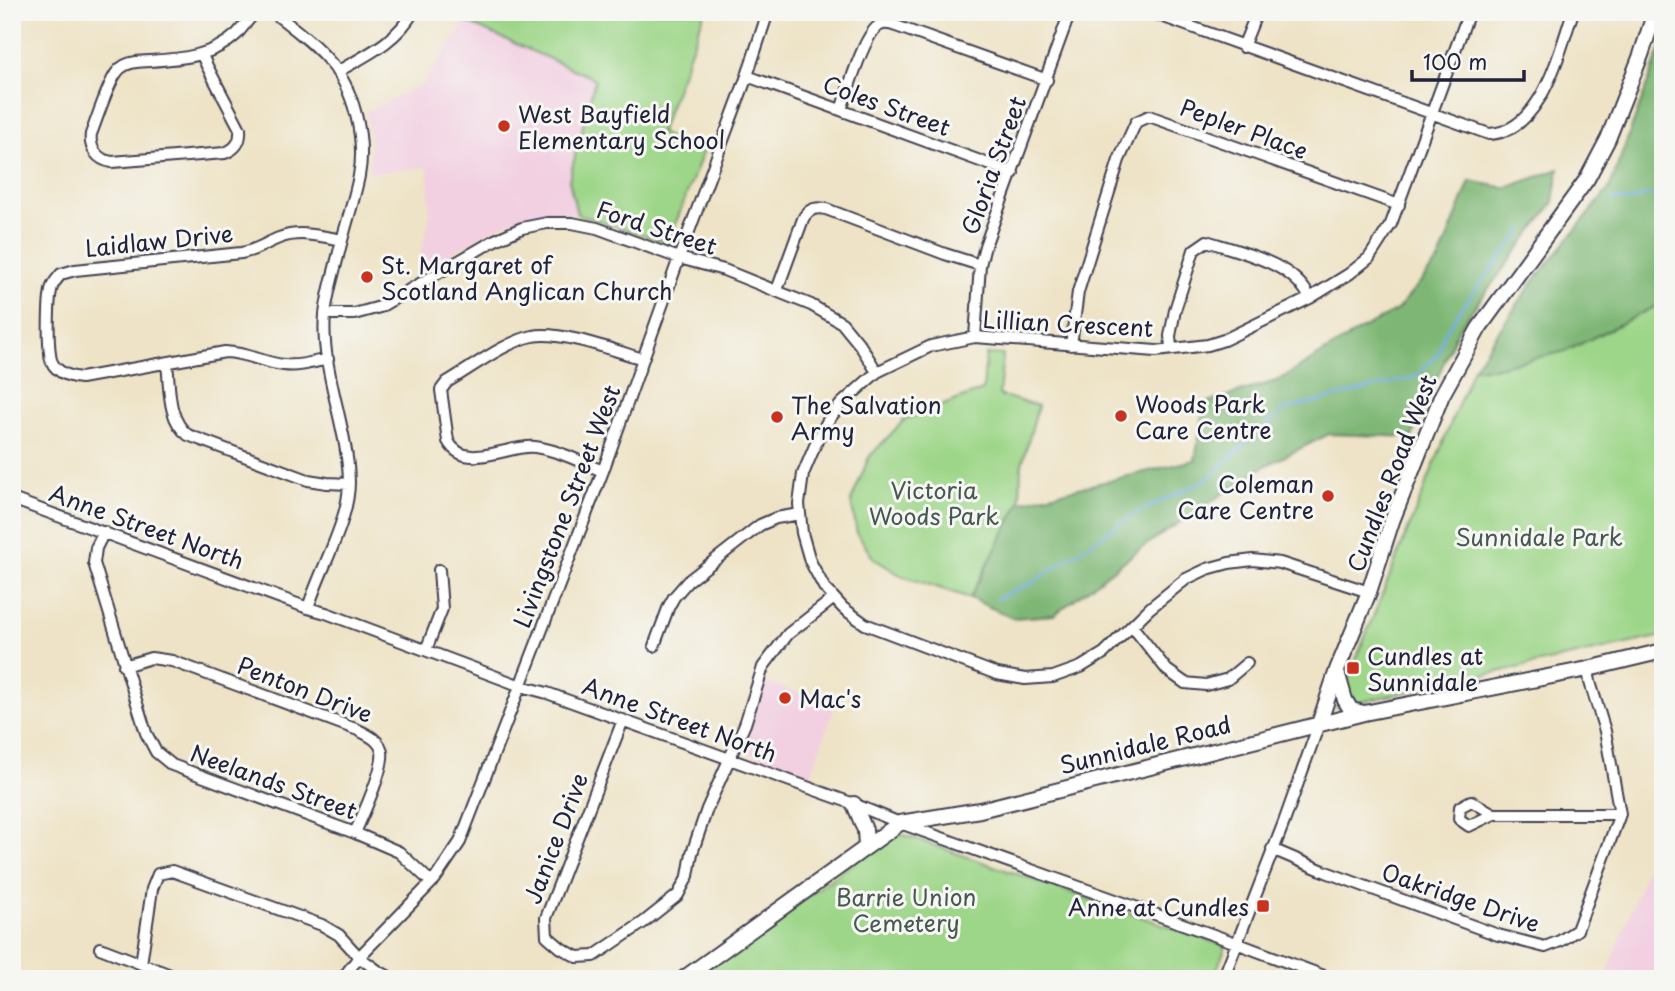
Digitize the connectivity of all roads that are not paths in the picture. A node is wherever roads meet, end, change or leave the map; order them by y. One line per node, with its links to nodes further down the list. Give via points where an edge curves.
1 (255, 12): 12 (street, via 224,44)
2 (273, 12): 13 (street, via 314,45)
3 (413, 12): 13 (street, via 387,42)
4 (768, 12): 14 (street, Livingstone Street West)
5 (1070, 12): 15 (street, Gloria Street)
6 (1150, 12): 11 (street)
7 (1257, 12): 11 (street)
8 (1469, 12): 17 (street, Lillian Crescent)
9 (1573, 12): 17 (street, via 1548,83 1513,128 1489,134)
10 (1655, 12): 39 (main road, Cundles Road West, via 1608,139 1587,178 1479,328 1442,395)
11 (1243, 47): 17 (street)
12 (202, 55): 12 (street, via 136,62 121,68 91,134 95,153 112,162 225,153 236,147 240,129)
13 (337, 72): 20 (street, via 353,106 360,150 359,175)
14 (747, 76): 16 (street, Coles Street); 21 (street, Livingstone Street West)
15 (1047, 80): 16 (street, via 896,26 880,25 869,34); 18 (street, Gloria Street)
16 (841, 110): 18 (street, Coles Street)
17 (1432, 114): 19 (street, Lillian Crescent)
18 (1013, 173): 22 (street, Gloria Street)
19 (1399, 205): 24 (street, Lillian Crescent, via 1369,258); 27 (street, Pepler Place, via 1149,116 1136,122 1119,160 1078,292)
20 (342, 240): 25 (street); 31 (street, Laidlaw Drive, via 293,234 241,253 61,274 52,288 50,307 50,353 57,369 81,378)
21 (679, 258): 23 (street, Ford Street); 25 (street, Ford Street, via 597,228 547,223 495,240 380,307 354,314); 30 (street, Livingstone Street West)
22 (980, 265): 23 (street, via 816,207 803,219); 26 (street, Gloria Street)
23 (777, 290): 32 (street, Ford Street, via 842,323)
24 (1310, 298): 28 (street, Lillian Crescent, via 1224,340); 28 (street, via 1290,275 1269,263 1207,241 1194,250 1175,310)
25 (325, 314): 29 (street)
26 (975, 337): 27 (street, Lillian Crescent); 32 (street, Lillian Crescent, via 931,346)
27 (1071, 345): 28 (street, Lillian Crescent)
28 (1171, 348)
29 (328, 359): 31 (street, Laidlaw Drive, via 285,366 225,352); 34 (street)
30 (643, 359): 33 (street, Livingstone Street West); 33 (street, via 571,338 536,335 517,340 440,390 448,441 460,454 477,457 538,447)
31 (167, 363): 34 (street, via 174,419 188,435 309,480)
32 (877, 372): 36 (street, Lillian Crescent, via 827,422 803,474)
33 (603, 471): 50 (street, Livingstone Street West)
34 (349, 484): 41 (street, via 340,527)
35 (12, 499): 37 (street, Anne Street North)
36 (800, 514): 40 (street, Lillian Crescent, via 810,561); 43 (street, via 760,525 688,581 669,606)
37 (104, 532): 41 (street, Anne Street North); 47 (street, Neelands Street, via 94,564)
38 (439, 569): 44 (street, via 442,609)
39 (1368, 593): 42 (street, Lillian Crescent, via 1280,563 1229,562 1186,579); 49 (main road, Cundles Road West)
40 (834, 598): 42 (street, Lillian Crescent, via 864,624 997,674 1025,679 1053,677 1081,667); 54 (street, Janice Drive, via 788,634 763,667)
41 (309, 608): 44 (street, Anne Street North)
42 (1132, 626): 46 (street, via 1167,670 1185,683 1206,685 1228,679)
43 (654, 646)
44 (426, 650): 50 (street, Anne Street North)
45 (1663, 651): 48 (main road, Sunnidale Road)
46 (1247, 663)
47 (124, 666): 59 (street, Neelands Street, via 146,733 156,752 172,765); 59 (street, Penton Drive, via 151,658 172,661 375,739 382,753 380,770)
48 (1588, 669): 51 (main road, Sunnidale Road); 57 (street)
49 (1337, 670): 51 (main road, via 1351,710); 53 (main road, Cundles Road West)
50 (521, 686): 52 (street, Anne Street North); 62 (street, Livingstone Street West, via 460,842)
51 (1364, 713): 53 (main road, Sunnidale Road)
52 (623, 720): 54 (street, Anne Street North); 54 (street, Janice Drive, via 546,918 547,936 577,957 594,956 678,895 707,809)
53 (1319, 724): 58 (main road, Sunnidale Road, via 981,810); 61 (street, Cundles Road West)
54 (730, 759): 55 (street, Anne Street North)
55 (854, 804): 58 (street, Anne Street North); 60 (main road)
56 (1494, 814): 57 (street)
57 (1620, 814): 61 (street, Oakridge Drive, via 1577,930 1545,947 1498,935)
58 (900, 823): 60 (main road, Sunnidale Road); 63 (street, Anne Street North)
59 (355, 833): 62 (street, Neelands Street, via 399,852)
60 (866, 846): 70 (main road, Sunnidale Road)
61 (1272, 849): 63 (street, Cundles Road West)
62 (432, 882): 65 (street, Livingstone Street West)
63 (1236, 943): 71 (street, Cundles Road West); 72 (street, Anne Street North)
64 (100, 948): 66 (street)
65 (359, 957): 66 (street, via 340,935 322,925 172,871 158,874 152,889); 68 (street, Livingstone Street West); 69 (street)
66 (141, 964): 67 (street)
67 (181, 979)
68 (342, 979)
69 (393, 979)
70 (683, 979)
71 (1223, 979)
72 (1332, 979)

